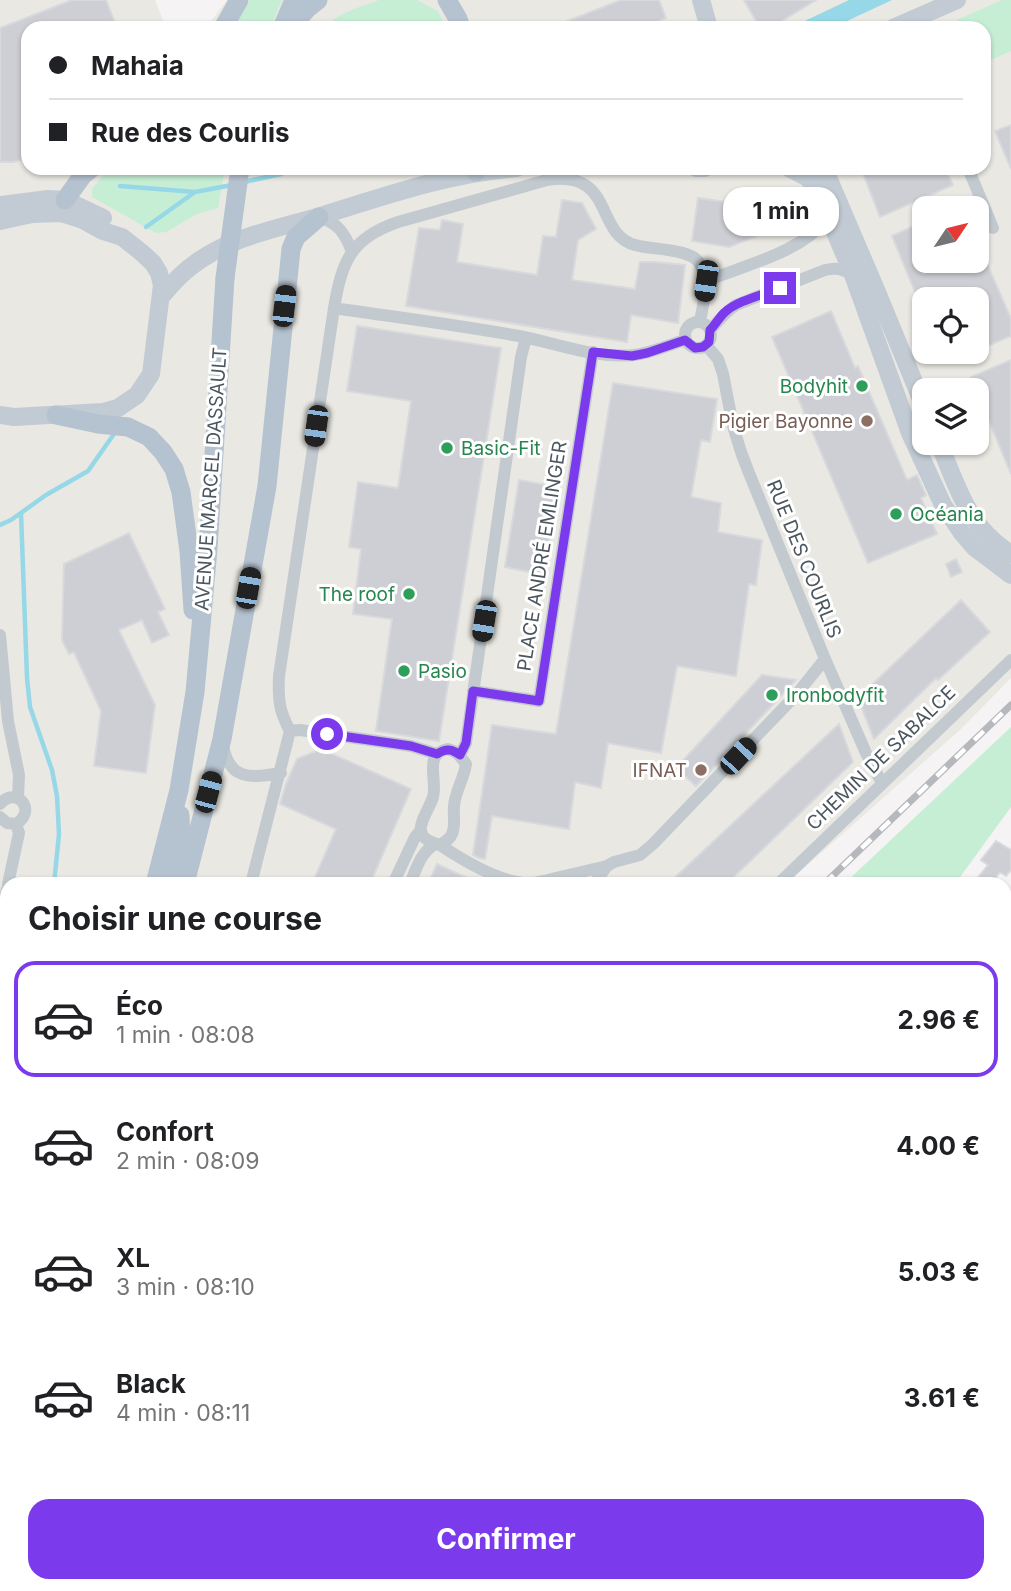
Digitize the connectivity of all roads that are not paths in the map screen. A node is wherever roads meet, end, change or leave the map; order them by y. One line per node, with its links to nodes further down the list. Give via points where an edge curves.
1 (239, 0): 7 (main road)
2 (294, 0): 8 (main road)
3 (318, 0): 9 (main road)
4 (447, 0): 10 (main road)
5 (701, 0): 11 (street)
6 (957, 0): 12 (street)
7 (227, 21)
8 (285, 21)
9 (296, 21)
10 (459, 21)
11 (707, 21)
12 (913, 21)
13 (83, 175): 19 (main road)
14 (239, 175): 48 (main road, AVENUE MARCEL DASSAULT, bridge, via 225,278)
15 (460, 175): 21 (street)
16 (802, 175): 22 (street, via 815,187)
17 (827, 175): 37 (street)
18 (971, 175): 24 (street)
19 (65, 200): 20 (street); 25 (street, via 114,224)
20 (0, 205)
21 (319, 217): 26 (street, via 344,233); 27 (street, via 262,233); 50 (main road, via 296,237 290,249 267,486)
22 (829, 218): 28 (street); 29 (street, via 782,252)
23 (0, 221): 25 (street, via 61,213)
24 (993, 228)
25 (136, 248): 27 (street, via 162,265); 30 (street, via 159,273)
26 (352, 252): 29 (street, via 383,227 557,179 590,188 617,235 626,242 691,254 700,261); 31 (street)
27 (201, 258): 30 (street)
28 (853, 275): 32 (street, via 841,269 825,270 736,305 717,324); 43 (street, via 936,492 974,547)
29 (706, 281): 32 (street)
30 (161, 297): 38 (street, via 151,374 137,395 103,412)
31 (334, 308): 33 (street); 49 (street, via 279,676 281,715)
32 (705, 326): 34 (street, via 692,323 686,328); 35 (street, via 710,338)
33 (526, 338): 36 (street); 47 (street)
34 (685, 340): 35 (street, via 695,348); 36 (street, via 632,356)
35 (706, 345): 45 (street, RUE DES COURLIS, via 718,359 741,452)
36 (593, 352): 47 (street, PLACE ANDRÉ EMLINGER, via 539,701)
37 (912, 378)
38 (56, 415): 39 (street); 48 (main road, via 128,427 149,437 174,469 189,551)
39 (7, 416): 40 (street)
40 (0, 429)
41 (944, 455): 42 (street, via 969,513 987,536)
42 (1011, 554)
43 (1011, 575)
44 (0, 635): 56 (street, via 8,722 19,775)
45 (825, 659): 54 (street, RUE DES COURLIS); 61 (street, via 653,844 640,855)
46 (1011, 660): 54 (street, CHEMIN DE SABALCE)
47 (473, 691): 52 (street)
48 (195, 692): 55 (main road, AVENUE MARCEL DASSAULT)
49 (290, 731): 51 (street, via 411,746); 53 (street)
50 (222, 739): 53 (street, via 225,758 243,775); 65 (main road)
51 (437, 754): 52 (street, via 447,749); 59 (street, via 432,767 434,796)
52 (460, 755): 60 (street, via 466,764 454,804 453,832)
53 (281, 773): 66 (street)
54 (882, 783): 72 (street, CHEMIN DE SABALCE)
55 (179, 790): 63 (main road, AVENUE MARCEL DASSAULT); 64 (main road, AVENUE MARCEL DASSAULT, via 181,842)
56 (18, 798): 57 (street, via 9,797); 58 (street, via 26,809 23,818)
57 (0, 804)
58 (5, 821): 62 (street, via 19,833)
59 (420, 831): 60 (street); 67 (street)
60 (438, 845): 68 (street, via 424,853); 69 (street)
61 (607, 866): 70 (street); 71 (street)
62 (10, 877)
63 (157, 877)
64 (174, 877)
65 (186, 877)
66 (253, 877)
67 (397, 877)
68 (413, 877)
69 (500, 877)
70 (575, 877)
71 (599, 877)
72 (785, 877)

